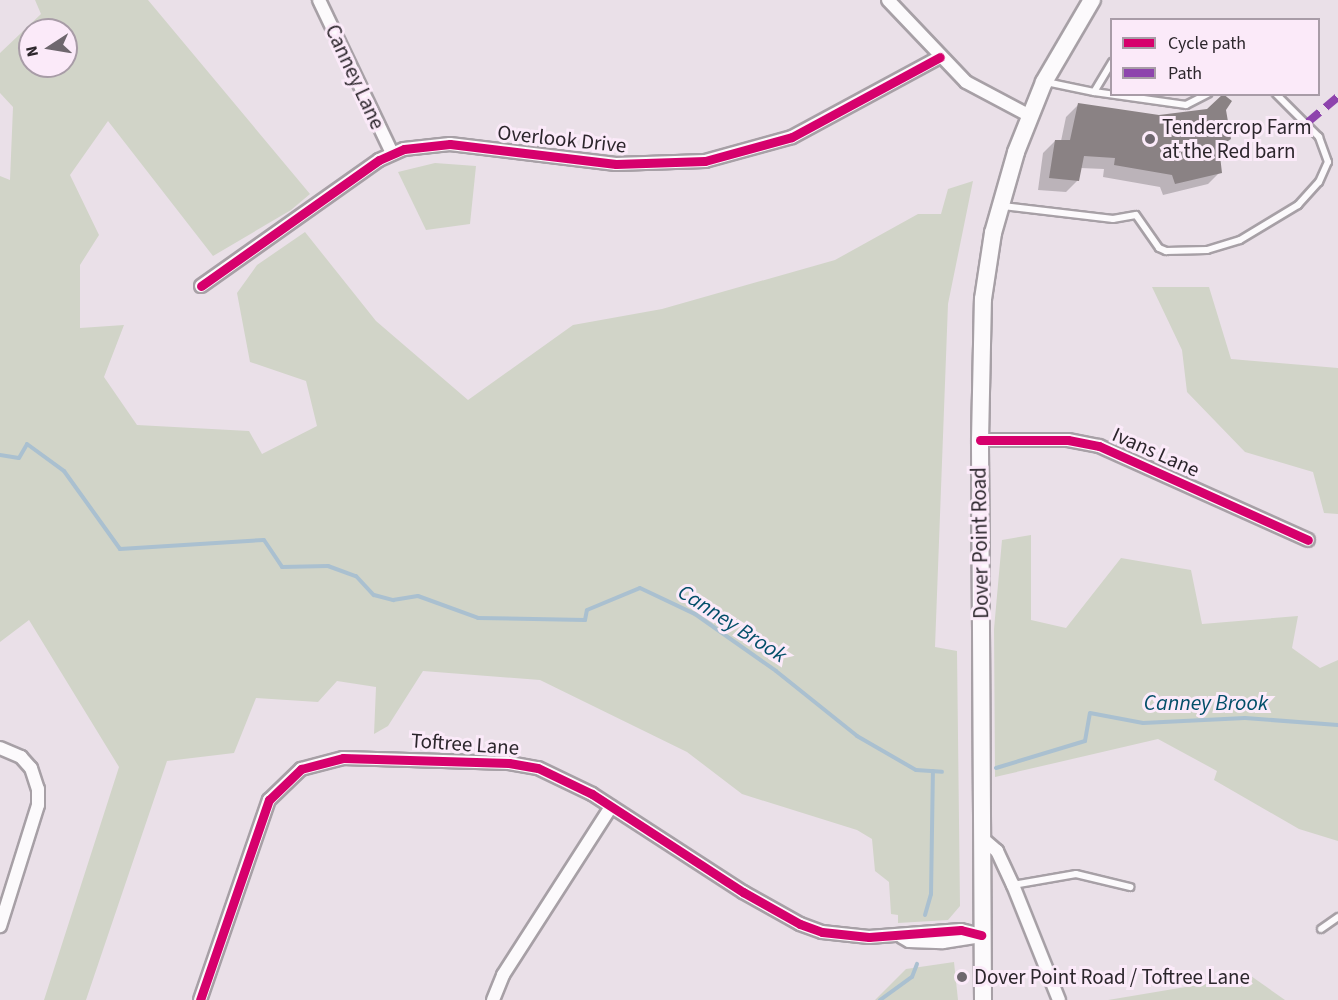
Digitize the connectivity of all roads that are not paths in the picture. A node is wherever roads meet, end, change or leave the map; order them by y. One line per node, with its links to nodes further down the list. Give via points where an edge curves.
1 (319, 0): 13 (street, Canney Lane)
2 (888, 0): 4 (street)
3 (1092, 0): 6 (main road, Dover Point Road)
4 (940, 57): 12 (street, via 979,91); 13 (street, Overlook Drive, via 792,137 705,161 616,164 450,144 417,145)
5 (1110, 65): 7 (lane)
6 (1044, 82): 7 (lane); 12 (main road, Dover Point Road)
7 (1094, 92): 8 (lane)
8 (1110, 94)
9 (1122, 96): 10 (lane, via 1186,105)
10 (1204, 96)
11 (1278, 96): 14 (lane, via 1319,137 1328,162 1319,182 1298,205 1240,240 1207,250 1166,251 1136,215 1113,219)
12 (1030, 116): 14 (main road, Dover Point Road)
13 (392, 153): 15 (street, Overlook Drive)
14 (1000, 206): 16 (main road, Dover Point Road, via 983,299)
15 (201, 286)
16 (980, 440): 17 (street, Ivans Lane, via 1068,440 1099,446); 20 (main road, Dover Point Road)
17 (1308, 540)
18 (0, 748): 24 (street, via 26,762 38,789 38,805)
19 (611, 807): 26 (street, Toftree Lane, via 800,924 843,936 902,937 909,941 943,942); 27 (street, Toftree Lane, via 566,778 508,763 343,758 301,769 278,788 262,813); 28 (street, via 503,975)
20 (982, 838): 21 (street, via 997,851); 26 (main road, Dover Point Road)
21 (1013, 885): 22 (lane, via 1076,874); 30 (street)
22 (1130, 887)
23 (1338, 916): 25 (lane)
24 (0, 926)
25 (1321, 929)
26 (981, 935): 29 (main road, Dover Point Road)
27 (200, 1000)
28 (493, 1000)
29 (982, 1000)
30 (1059, 1000)

